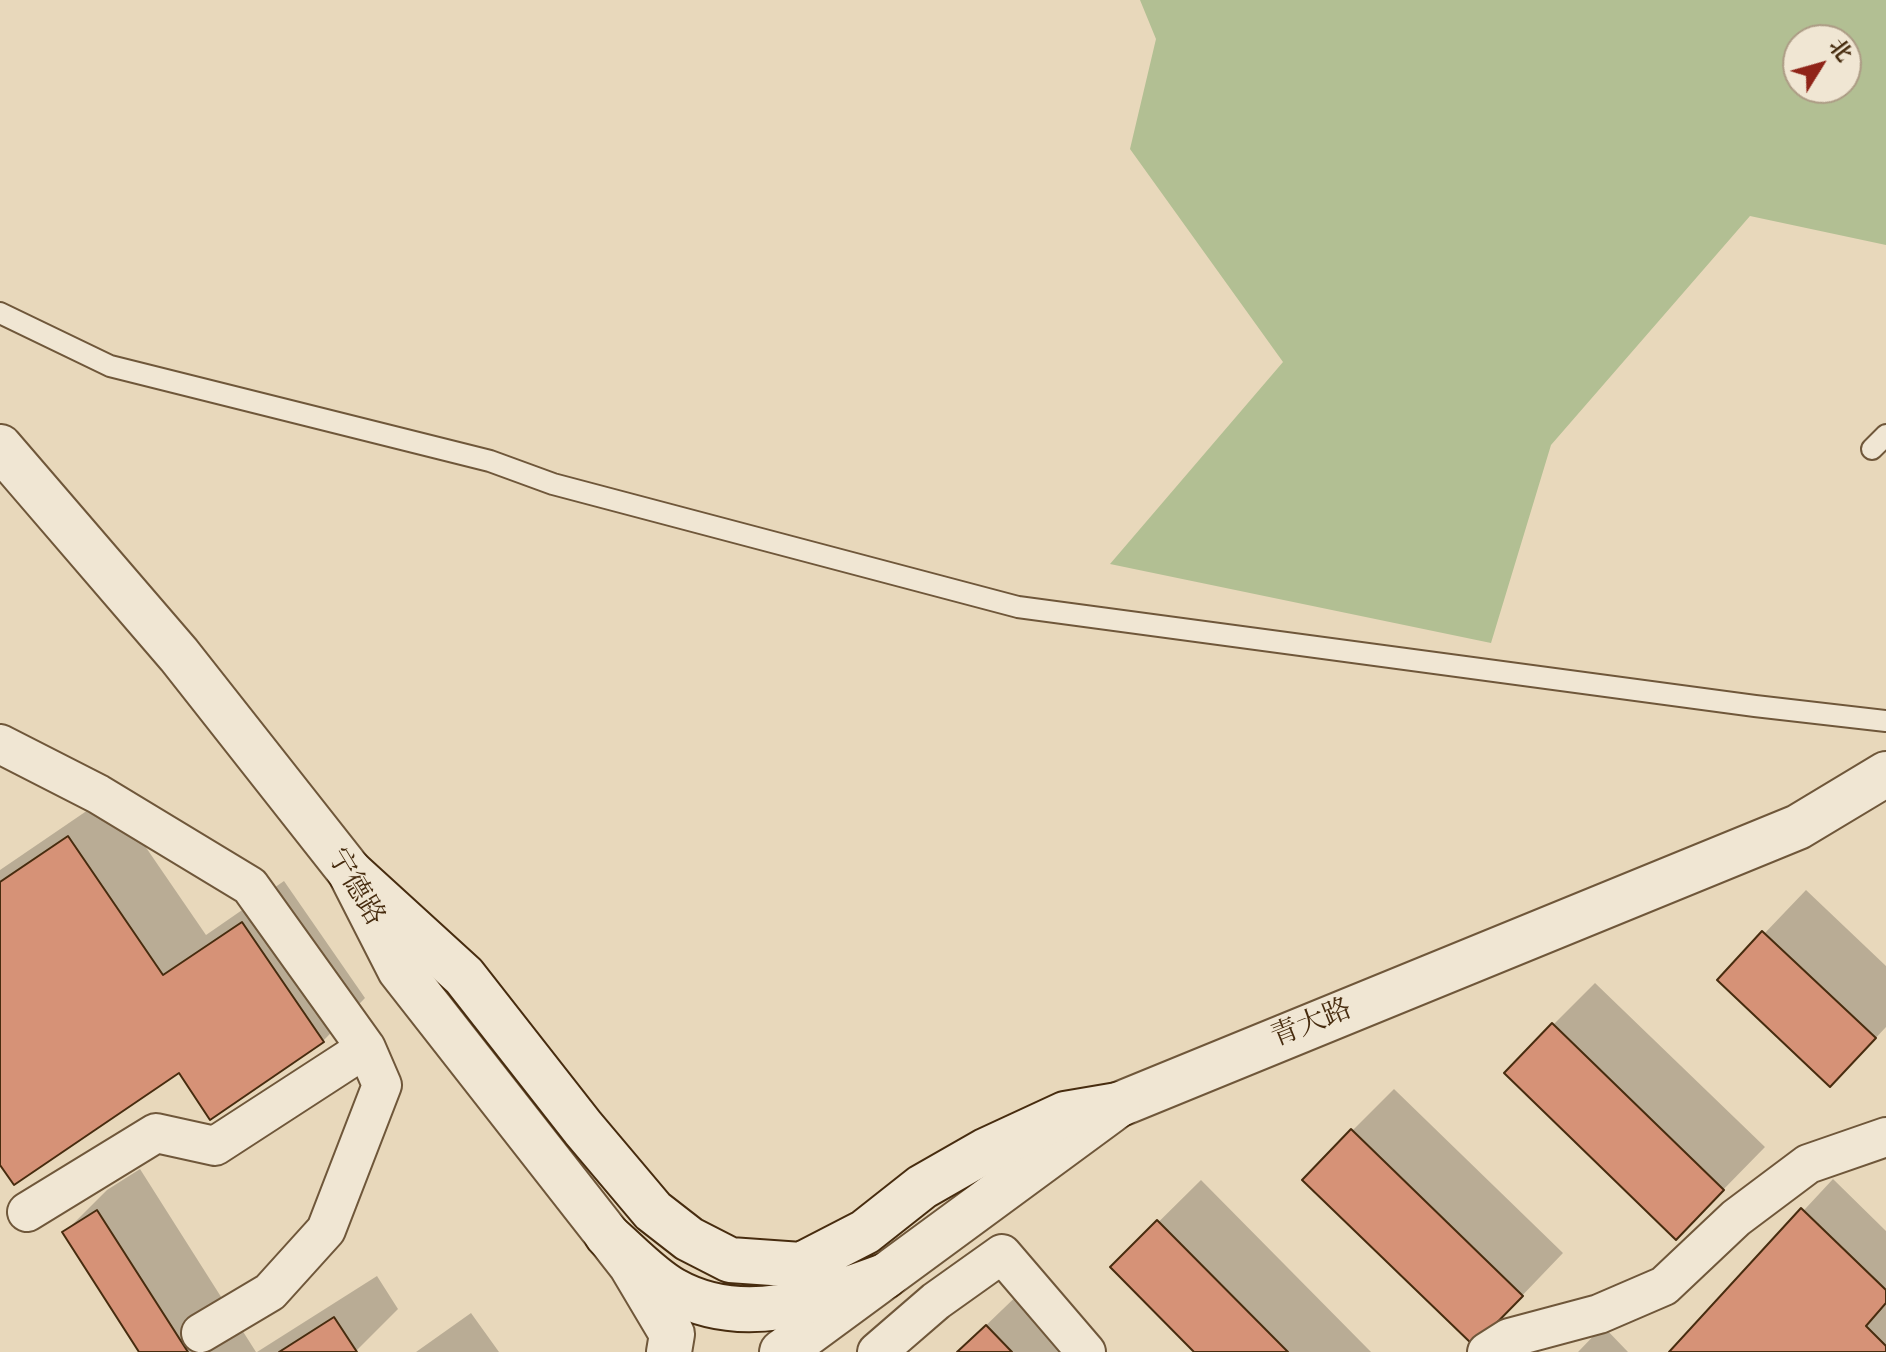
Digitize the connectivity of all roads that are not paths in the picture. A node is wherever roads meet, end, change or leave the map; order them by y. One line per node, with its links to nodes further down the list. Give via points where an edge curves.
1 (0, 313): 3 (lane, via 110,366 490,461 553,484 1018,607)
2 (0, 447): 6 (street, 宁德路, via 179,655)
3 (1886, 721)
4 (0, 744): 7 (street, via 98,794 250,886)
5 (1886, 774): 8 (street, 青大路, via 1798,827)
6 (350, 872): 8 (street, via 464,976 653,1211 689,1239 730,1260 801,1265 865,1232 922,1187 985,1151 1065,1114); 11 (street, 宁德路, via 400,970)
7 (366, 1048): 10 (street, via 215,1146 156,1133); 13 (street, via 382,1085 326,1230 270,1292)
8 (1118, 1105): 12 (street, 青大路)
9 (1886, 1137): 18 (street, via 1808,1164 1736,1218 1664,1286 1599,1314 1509,1338)
10 (27, 1212)
11 (607, 1235): 12 (street, via 672,1290 715,1307 753,1311 822,1299); 14 (street, 宁德路, via 672,1334)
12 (885, 1276): 15 (street, 青大路)
13 (201, 1333)
14 (669, 1352)
15 (782, 1352)
16 (877, 1352): 17 (street, via 1002,1254)
17 (1086, 1352)
18 (1487, 1352)

